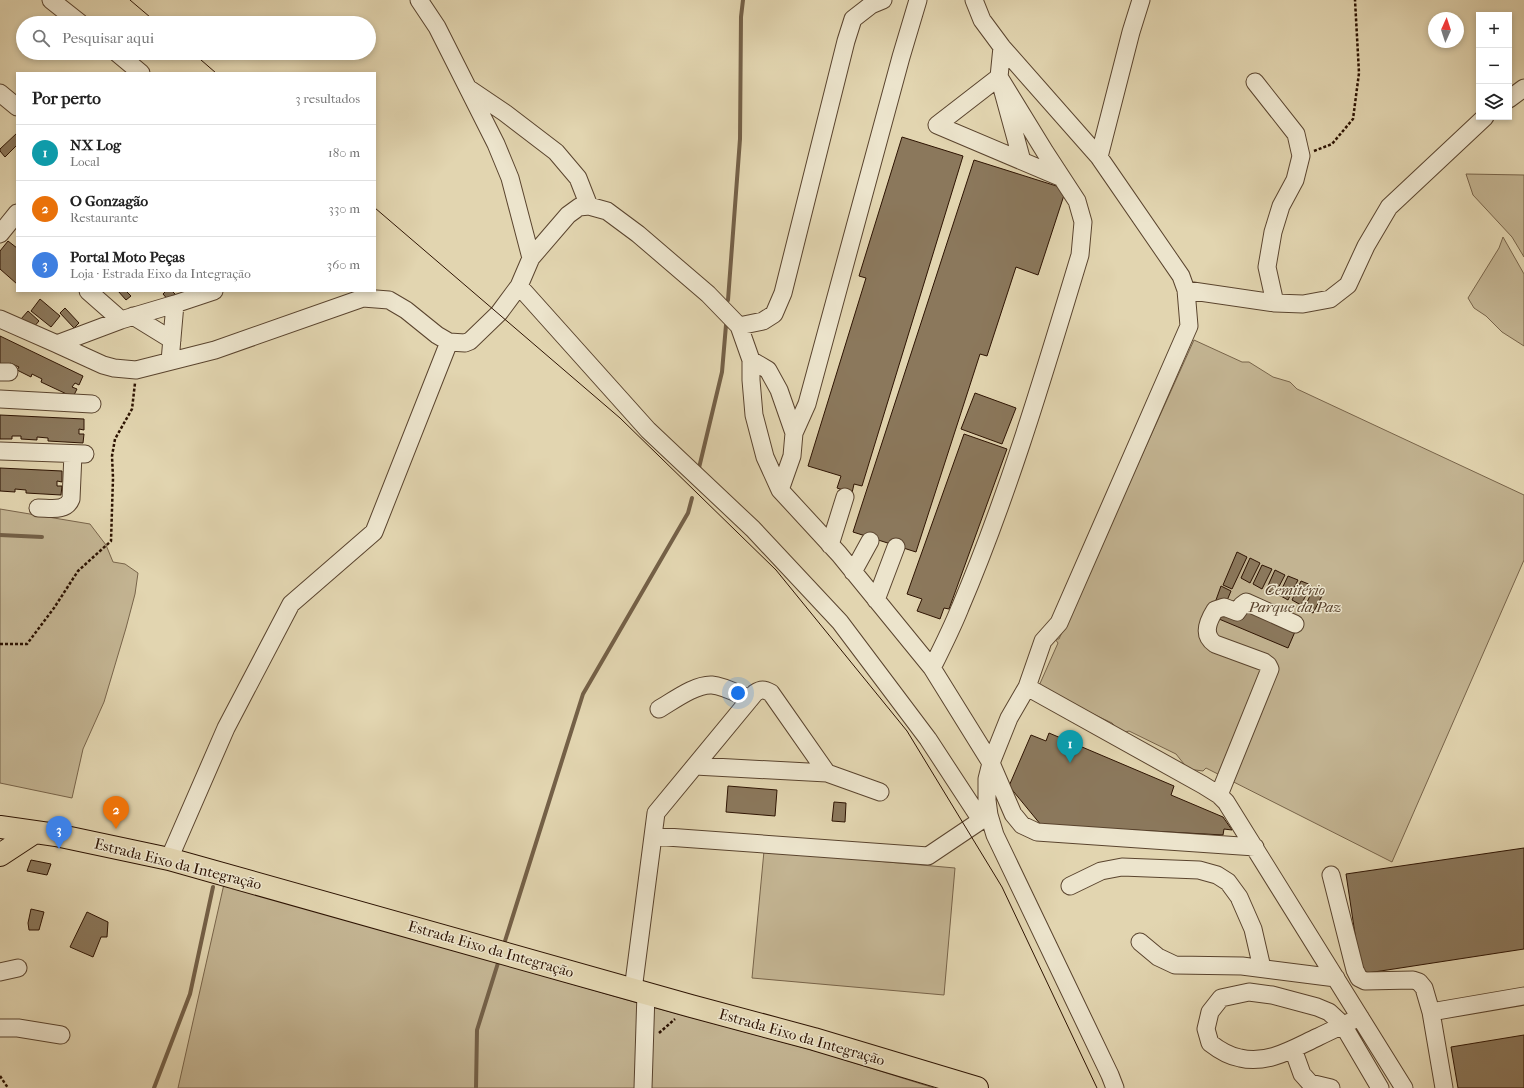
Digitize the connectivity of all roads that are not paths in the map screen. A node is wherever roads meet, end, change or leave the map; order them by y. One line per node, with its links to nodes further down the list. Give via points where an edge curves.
1 (51, 0): 7 (street)
2 (419, 0): 13 (street, via 437,26)
3 (883, 0): 32 (street, via 871,5 853,19 783,293 774,314 763,322)
4 (918, 0): 40 (street, via 807,404)
5 (974, 0): 8 (street, via 982,20)
6 (1141, 0): 19 (street)
7 (71, 16)
8 (1002, 47): 11 (street); 19 (street)
9 (124, 60): 10 (street)
10 (136, 71)
11 (999, 77): 20 (street); 20 (street, via 937,125); 21 (street)
12 (1255, 82): 28 (street, via 1296,134 1301,156 1295,180 1281,206 1273,232 1267,267)
13 (468, 88): 22 (street, via 556,152 578,178); 23 (street, via 510,178)
14 (1524, 88): 16 (street)
15 (0, 93): 17 (street)
16 (1512, 97)
17 (16, 106)
18 (1482, 120): 28 (street, via 1389,207 1366,246 1348,285 1330,299 1303,304)
19 (1099, 157): 25 (street, via 1181,276)
20 (1022, 161): 21 (street)
21 (1062, 178): 51 (street, via 1078,201 1082,222 1080,255 1010,478 960,608)
22 (589, 206): 23 (street, via 579,207 568,215); 32 (street, via 607,211 626,224 708,294)
23 (531, 258): 24 (street)
24 (519, 286): 34 (street, via 499,313 470,341); 60 (street, via 648,430 753,529 840,622)
25 (1186, 290): 28 (street); 52 (street, via 1189,326 1059,623 1043,641)
26 (89, 292): 30 (street)
27 (211, 292): 29 (street)
28 (1275, 303)
29 (175, 304): 30 (street); 33 (street)
30 (127, 318): 33 (street); 35 (street)
31 (0, 319): 35 (street)
32 (740, 326): 36 (street)
33 (172, 340): 37 (street)
34 (449, 342): 37 (street, via 389,300 363,298 215,350); 66 (street, via 374,532 291,604 226,728)
35 (57, 344): 37 (street, via 114,368 136,370)
36 (750, 360): 40 (street, via 768,370 779,390); 42 (street, via 754,415 765,457)
37 (170, 361)
38 (0, 399): 39 (street)
39 (92, 404)
40 (794, 433): 42 (street, via 792,456)
41 (0, 451): 44 (street, via 79,454 70,503 63,508)
42 (780, 490): 46 (street)
43 (845, 497): 46 (street)
44 (38, 508)
45 (870, 541): 48 (street)
46 (830, 545): 48 (street)
47 (896, 547): 49 (street)
48 (853, 572): 49 (street)
49 (876, 600): 51 (street)
50 (1295, 624): 59 (street, via 1246,602 1237,612 1224,607 1215,610 1212,615 1207,635 1210,640 1264,662 1270,669)
51 (932, 668): 55 (street)
52 (1027, 687): 55 (street, via 1009,718); 59 (street)
53 (750, 699): 54 (street, via 721,687 699,686); 56 (street); 57 (street, via 760,690 765,689 771,693)
54 (659, 709)
55 (991, 763): 60 (street, via 987,779); 64 (street, via 1013,814 1022,825 1037,832)
56 (695, 766): 57 (street); 63 (street, via 656,813)
57 (827, 773): 58 (street)
58 (880, 792)
59 (1219, 795): 64 (street, via 1231,808)
60 (985, 818): 63 (street, via 928,856); 84 (street, via 1068,984)
61 (0, 827): 62 (main road, Estrada Eixo da Integração)
62 (35, 832): 65 (main road); 66 (main road, Estrada Eixo da Integração)
63 (653, 836): 74 (street)
64 (1255, 847): 73 (street)
65 (0, 855)
66 (169, 858): 74 (main road, Estrada Eixo da Integração)
67 (1332, 875): 76 (street, via 1359,978 1365,981 1419,982 1424,988)
68 (1070, 886): 71 (street, via 1101,870 1122,867 1199,870 1217,875 1228,882 1239,897 1253,929)
69 (1140, 942): 71 (street, via 1158,957 1175,965)
70 (18, 968): 72 (street)
71 (1262, 968): 73 (street)
72 (0, 972)
73 (1336, 978): 77 (street)
74 (640, 991): 82 (street, via 644,1048); 83 (main road, Estrada Eixo da Integração, via 814,1038)
75 (1524, 996): 76 (street)
76 (1431, 1012): 88 (street)
77 (1360, 1017): 78 (street); 87 (street)
78 (1343, 1025): 81 (street); 81 (street, via 1329,1012 1317,1007 1272,995 1249,992 1221,998 1210,1012 1206,1030 1210,1043 1226,1054 1240,1058 1263,1059); 86 (street)
79 (0, 1028): 80 (street, via 18,1028)
80 (61, 1036)
81 (1293, 1049): 85 (street, via 1302,1074 1310,1083)
82 (643, 1088)
83 (977, 1088)
84 (1115, 1088)
85 (1331, 1088)
86 (1380, 1088)
87 (1404, 1088)
88 (1444, 1088)

